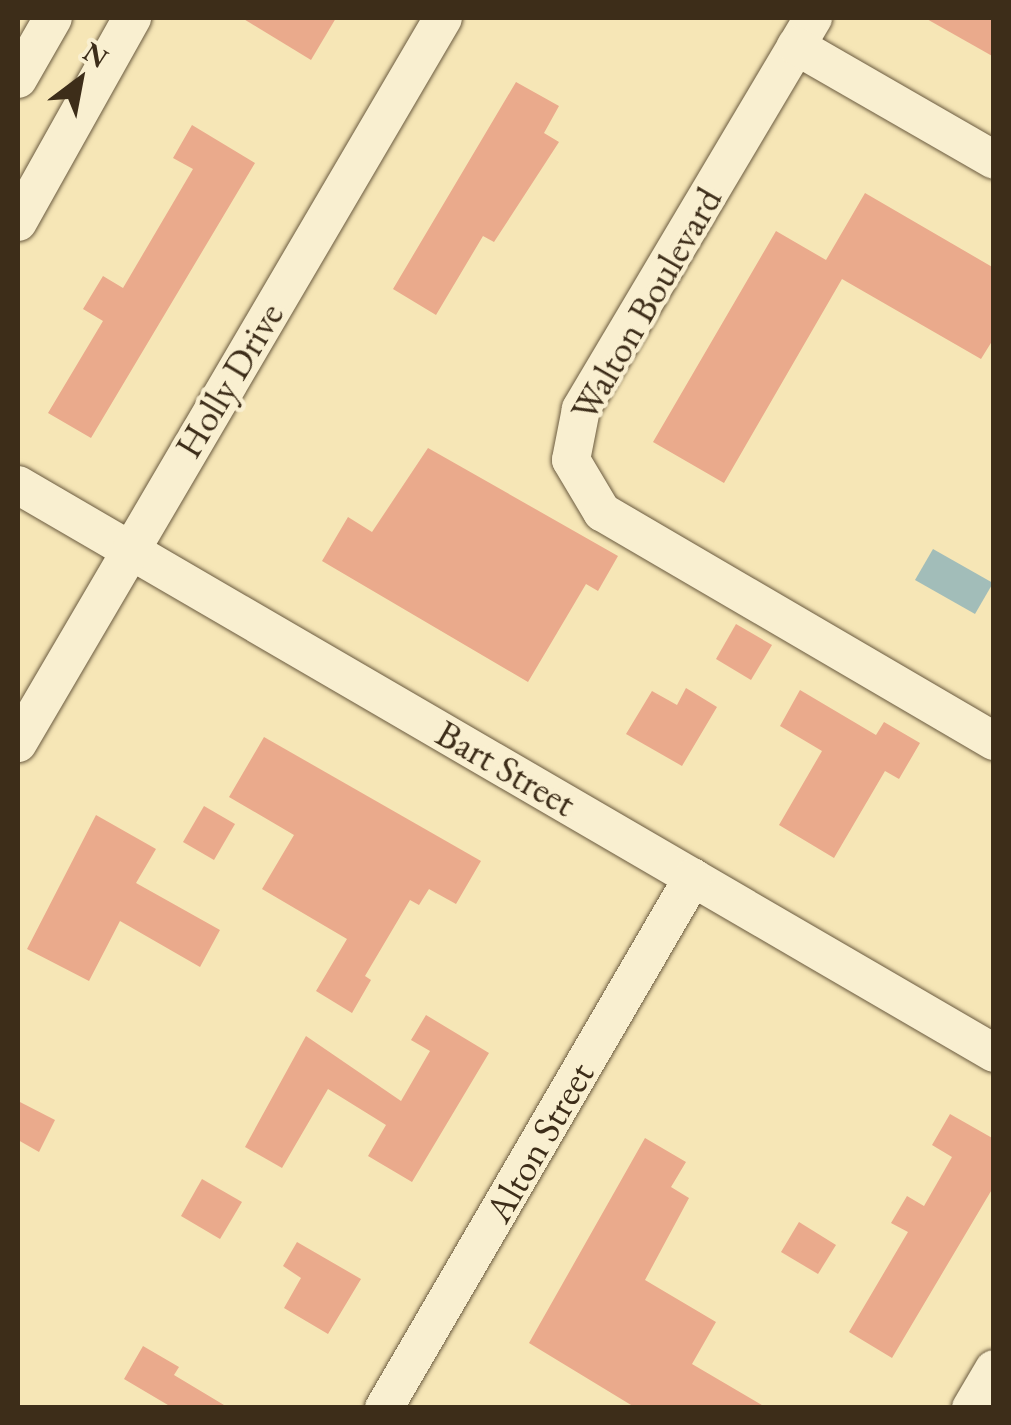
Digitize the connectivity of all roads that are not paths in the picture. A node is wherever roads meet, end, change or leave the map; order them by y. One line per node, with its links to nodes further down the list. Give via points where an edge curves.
1 (53, 18): 5 (street)
2 (132, 18): 7 (street)
3 (443, 18): 9 (street, Holly Drive)
4 (804, 32): 6 (street); 10 (street, Walton Boulevard, via 580,409 571,460 602,512)
5 (18, 79)
6 (994, 160)
7 (18, 222)
8 (18, 485): 9 (street, Bart Street)
9 (128, 550): 11 (street, Holly Drive); 12 (street, Bart Street)
10 (994, 741)
11 (18, 744)
12 (693, 877): 13 (street, Bart Street); 15 (street, Alton Street)
13 (994, 1052)
14 (994, 1370): 16 (street)
15 (384, 1408)
16 (971, 1408)

